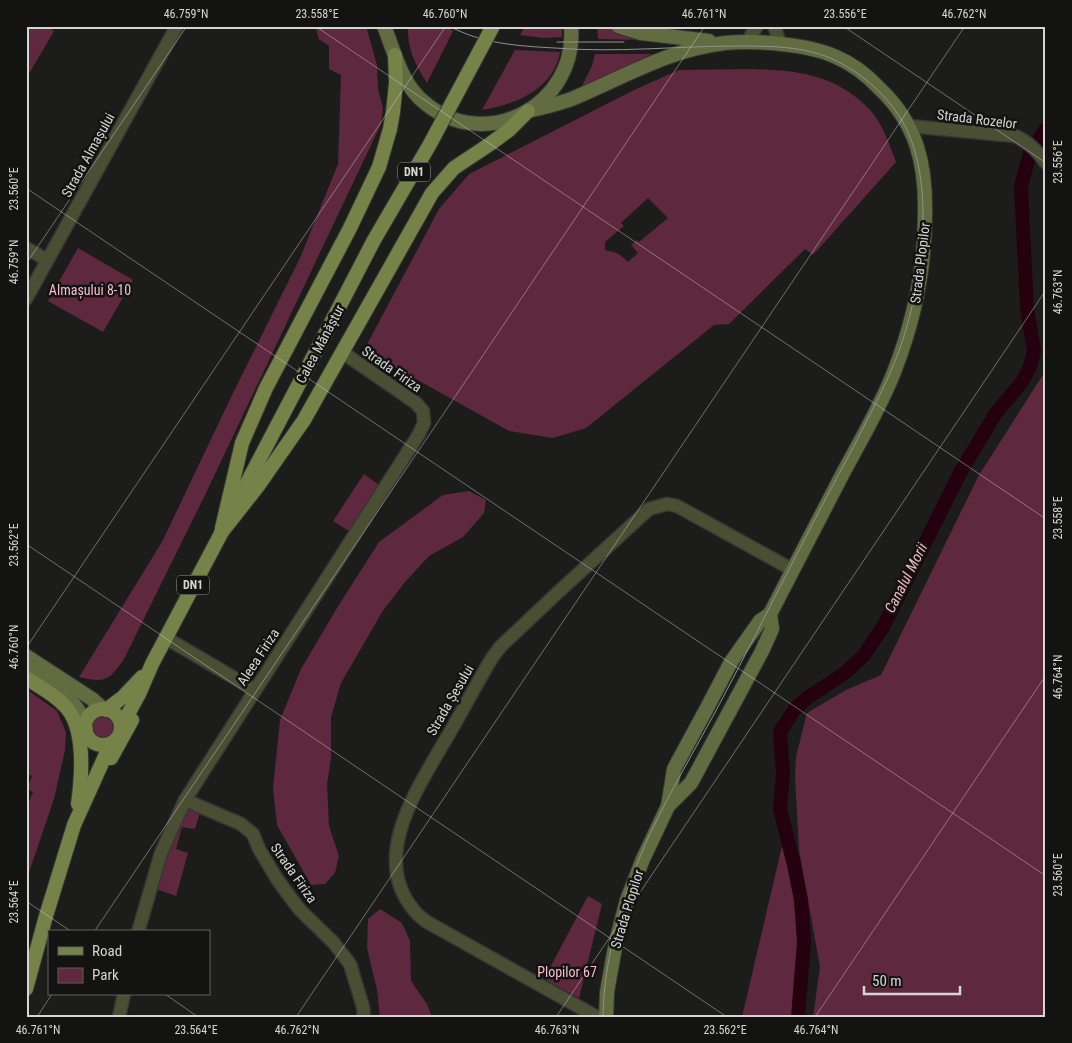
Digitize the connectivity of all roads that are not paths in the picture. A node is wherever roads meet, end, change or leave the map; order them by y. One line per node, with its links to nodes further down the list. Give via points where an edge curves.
1 (177, 26): 17 (street, Strada Almașului)
2 (384, 26): 12 (main road)
3 (394, 26): 12 (main road)
4 (493, 26): 21 (main road, Calea Mănăștur / DN1, bridge, via 374,240)
5 (571, 26): 13 (main road, via 565,69 543,100)
6 (618, 26): 10 (main road, Strada Plopilor, via 641,34)
7 (757, 26): 9 (street)
8 (774, 26): 11 (street)
9 (747, 42): 10 (main road, Strada Plopilor); 11 (main road, Strada Plopilor)
10 (724, 43): 13 (main road, Strada Plopilor, via 672,54 573,98)
11 (781, 45): 14 (main road, Strada Plopilor, via 816,50 844,61 883,91)
12 (395, 55): 13 (main road, via 414,92 447,117 488,124 509,120); 21 (main road, via 392,121 379,166 266,388 242,443)
13 (528, 111): 19 (main road, via 509,130 454,168 432,193)
14 (909, 126): 15 (street, Strada Rozelor, via 1015,136); 22 (main road, Strada Plopilor, via 922,163 925,204 922,270 912,320 886,391)
15 (1043, 159)
16 (26, 248): 17 (street)
17 (47, 260): 18 (street, Strada Almașului)
18 (26, 300)
19 (342, 352): 20 (street, Strada Firiza); 21 (main road, via 296,433)
20 (423, 410): 29 (street, Aleea Firiza, via 424,423 419,434)
21 (221, 533): 24 (main road, Calea Mănăștur / DN1)
22 (793, 570): 23 (main road, Strada Plopilor); 42 (street, Strada Șesului, via 677,506 666,504 650,509 500,647 417,787 402,821 396,848 396,873 412,909 427,922)
23 (770, 614): 35 (main road, Strada Plopilor, via 760,621 732,662 674,769); 35 (main road, Strada Plopilor, via 772,629 718,733 691,783)
24 (166, 638): 26 (main road, Calea Mănăștur / DN1); 29 (street)
25 (26, 656): 30 (main road)
26 (155, 658): 30 (main road, Calea Mănăștur / DN1, via 123,697); 31 (main road, Calea Mănăștur / DN1); 36 (main road, via 135,714)
27 (26, 671): 32 (main road, via 73,703)
28 (26, 678): 36 (main road, via 62,703 74,721 81,767)
29 (255, 690): 34 (street, Aleea Firiza)
30 (104, 709): 31 (main road, via 117,715); 32 (main road, Calea Mănăștur / DN1, via 90,715)
31 (121, 727): 33 (main road, Calea Mănăștur / DN1, via 118,737)
32 (86, 731): 33 (main road, via 95,743); 36 (main road, Calea Mănăștur / DN1, via 87,769)
33 (111, 743): 36 (main road, Calea Mănăștur / DN1)
34 (185, 800): 37 (street, Aleea Firiza, via 161,853); 41 (street, Strada Firiza, via 241,824 253,834 290,897 350,964)
35 (668, 806): 43 (main road, Strada Plopilor, via 643,859 620,922 609,978)
36 (77, 818): 38 (main road, Calea Mănăștur / DN1)
37 (139, 930)
38 (26, 989)
39 (124, 996): 40 (street)
40 (119, 1017)
41 (364, 1017)
42 (597, 1017)
43 (606, 1017)

